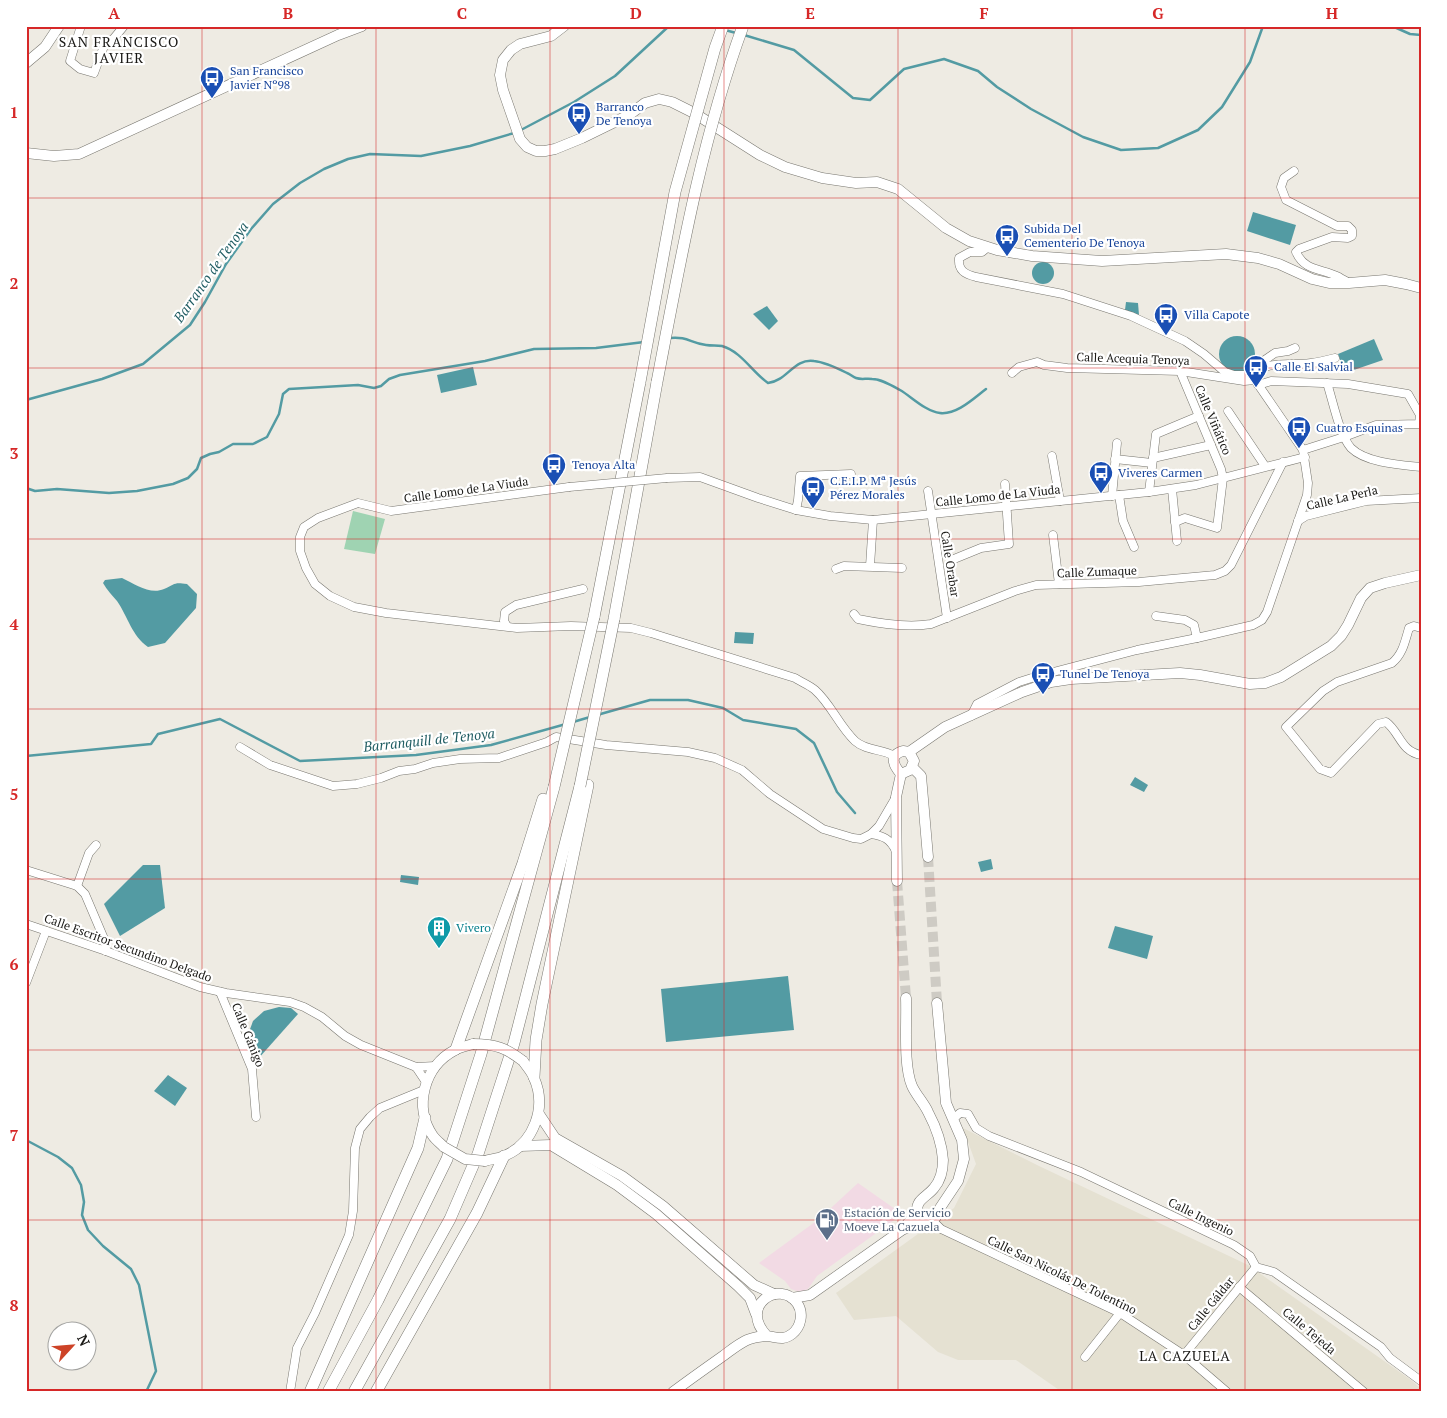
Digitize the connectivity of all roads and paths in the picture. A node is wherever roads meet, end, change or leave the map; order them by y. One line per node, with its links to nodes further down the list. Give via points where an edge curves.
1 (60, 26): 8 (main road, via 45,47)
2 (81, 26): 3 (street, via 70,61 80,69 94,73 104,46)
3 (124, 26)
4 (362, 26): 9 (main road, via 79,154)
5 (564, 26): 11 (main road, via 551,36 520,44 503,60 500,75 508,106 520,139 527,147 545,151 573,142 604,129 645,103 659,99 694,113 785,167 822,178 856,183 877,182 898,189 946,228)
6 (723, 26): 71 (highway, bridge, via 676,192 594,617)
7 (743, 26): 72 (highway, bridge, via 692,200)
8 (26, 63)
9 (26, 153)
10 (1294, 171): 12 (street, via 1284,178 1281,187 1286,200 1337,226 1348,226 1352,230 1352,236 1348,238 1332,237 1299,249 1296,252 1299,260)
11 (988, 247): 12 (main road, via 1032,256 1102,261 1226,254 1279,264 1312,279); 18 (street, via 982,252 970,252 958,258 961,270 971,276 1064,294 1131,316 1185,342 1225,372)
12 (1349, 284): 13 (main road, via 1385,280)
13 (1421, 288)
14 (1295, 348): 18 (street, via 1275,353)
15 (1335, 358): 18 (street, via 1312,363 1266,365 1259,368)
16 (1180, 371): 17 (street, Calle Acequia Tenoya, via 1068,368 1037,362 1018,367); 18 (street, Calle Acequia Tenoya, via 1244,382); 22 (street, Calle Viñático)
17 (1012, 373)
18 (1251, 379): 19 (street, Calle Acequia Tenoya); 26 (street)
19 (1327, 383): 21 (street, Calle Acequia Tenoya, via 1408,394); 23 (street)
20 (1228, 411): 31 (street)
21 (1420, 415): 23 (street, Calle Lomo de La Viuda, via 1419,424 1376,425)
22 (1199, 416): 25 (street, Calle Viñático); 29 (street, via 1156,434)
23 (1344, 437): 26 (street, Calle Lomo de La Viuda); 32 (street, via 1352,449 1374,460)
24 (1118, 443): 28 (street)
25 (1211, 445): 29 (street); 34 (street, Calle Viñático)
26 (1304, 453): 30 (street, Calle Lomo de La Viuda); 46 (street, via 1307,495)
27 (1052, 456): 41 (street)
28 (1115, 459): 29 (street); 39 (street)
29 (1153, 461): 38 (street)
30 (1283, 462): 31 (street, Calle Lomo de La Viuda); 56 (street, Calle Zumaque, via 1231,565 1224,571 1215,575 1138,582)
31 (1265, 466): 34 (street, Calle Lomo de La Viuda)
32 (1421, 467)
33 (850, 474): 43 (street, via 800,476)
34 (1223, 478): 36 (street, Calle Lomo de La Viuda); 47 (street, via 1217,528 1185,518)
35 (1005, 484): 42 (street)
36 (1172, 489): 38 (street, Calle Lomo de La Viuda); 47 (street)
37 (928, 491): 44 (street, Calle Orabar)
38 (1149, 492): 39 (street, Calle Lomo de La Viuda)
39 (1115, 496): 41 (street, Calle Lomo de La Viuda); 50 (street)
40 (1421, 498): 46 (street, Calle La Perla, via 1366,501 1306,516)
41 (1060, 501): 42 (street, Calle Lomo de La Viuda)
42 (1006, 507): 44 (street, Calle Lomo de La Viuda); 51 (street, via 1009,544 981,548)
43 (796, 510): 45 (street, Calle Lomo de La Viuda); 61 (street, Calle Lomo de La Viuda, bridge, via 700,476 569,487 391,511 358,503 318,518 304,527 300,551 306,568 316,584 330,596 354,607 386,613)
44 (931, 514): 45 (street, Calle Lomo de La Viuda); 60 (street, Calle Orabar)
45 (873, 520): 52 (street)
46 (1298, 521): 63 (street, via 1262,620)
47 (1175, 522): 49 (street)
48 (1053, 535): 56 (street)
49 (1177, 541)
50 (1134, 547)
51 (954, 559)
52 (870, 566): 53 (street); 54 (street)
53 (902, 568)
54 (836, 569)
55 (1421, 575): 64 (main road, via 1370,588 1331,646 1281,677 1264,683 1250,684 1180,673 1071,679 1022,692)
56 (1059, 584): 60 (street, Calle Zumaque, via 1015,591)
57 (583, 589): 61 (street, via 516,605 505,612)
58 (854, 614): 60 (street, Calle Zumaque, via 858,619 893,625 923,625)
59 (1156, 616): 63 (street, via 1185,620 1194,625)
60 (947, 618)
61 (507, 626): 68 (street, via 631,628 794,678 814,689 857,743)
62 (1421, 628): 67 (street, via 1409,628 1403,649 1392,663 1337,682 1323,691 1286,727 1320,769 1331,773 1378,724 1386,722 1393,726 1400,742)
63 (1197, 638): 64 (street, via 1137,650 1019,682 977,704)
64 (971, 716): 66 (main road, via 945,727)
65 (240, 747): 74 (street, via 270,765 333,786 357,784 433,763 499,758 556,737 688,752 715,758 742,770 770,794 823,829 853,838)
66 (909, 752): 68 (main road, via 902,751); 69 (main road, via 914,761)
67 (1421, 755)
68 (894, 756): 70 (main road, via 894,767)
69 (912, 768): 70 (main road); 77 (main road, via 921,776)
70 (901, 774): 73 (main road)
71 (551, 786): 88 (highway); 121 (highway, via 482,1054 447,1159 378,1300)
72 (584, 786): 91 (highway, via 539,1022); 122 (highway, via 514,1043 478,1154 450,1219)
73 (896, 797): 74 (street); 76 (main road)
74 (871, 834): 76 (street, via 884,836)
75 (96, 845): 80 (street, via 89,853)
76 (897, 853): 79 (main road)
77 (928, 856)
78 (26, 870): 80 (street)
79 (898, 881)
80 (77, 886): 83 (street, via 85,894 105,941)
81 (26, 924): 82 (street, Calle Escritor Secundino Delgado)
82 (46, 931): 83 (street, Calle Escritor Secundino Delgado); 84 (street)
83 (106, 951): 85 (street, Calle Escritor Secundino Delgado)
84 (26, 983)
85 (220, 992): 90 (street, Calle Escritor Secundino Delgado, via 274,998 304,1007 360,1045); 96 (street, Calle Gánigo, via 252,1069)
86 (906, 998): 101 (main road, via 908,1071 912,1086 939,1137 943,1160 942,1175)
87 (937, 1003): 98 (main road, via 946,1103)
88 (456, 1049): 89 (main road); 91 (main road, bridge, via 473,1044 492,1044 509,1050)
89 (435, 1066): 90 (street, Calle Escritor Secundino Delgado); 92 (main road)
90 (416, 1067): 92 (street)
91 (534, 1076): 95 (main road)
92 (425, 1086): 93 (street); 94 (main road)
93 (406, 1097): 94 (street); 119 (street, via 380,1108 360,1129 355,1148 349,1235 297,1348)
94 (422, 1102): 97 (main road)
95 (539, 1114): 99 (main road, via 532,1132); 108 (main road, via 556,1138 622,1176 663,1206 754,1285)
96 (256, 1117)
97 (424, 1118): 100 (main road, bridge, via 433,1136 444,1147 465,1159 485,1161); 120 (highway, via 418,1148)
98 (953, 1119): 102 (main road, via 962,1140 964,1159 958,1181); 106 (street, Calle Ingenio, via 960,1113 968,1114 976,1128 989,1136 1080,1172 1234,1245 1250,1256)
99 (520, 1146): 100 (main road); 113 (main road, via 551,1145 617,1185 656,1214 738,1286 750,1298)
100 (504, 1156): 123 (highway, via 477,1213)
101 (924, 1197): 102 (main road, via 932,1197); 103 (main road, via 918,1203)
102 (940, 1208): 104 (main road, via 936,1217)
103 (917, 1212): 104 (main road); 105 (main road)
104 (928, 1220): 105 (main road); 112 (street, Calle San Nicolás De Tolentino)
105 (902, 1230): 109 (main road)
106 (1256, 1267): 107 (street, Calle Gáldar); 118 (street, Calle Ingenio, via 1282,1277 1381,1347 1390,1358)
107 (1239, 1287): 116 (street, Calle Gáldar); 126 (street, Calle Tejeda)
108 (774, 1294): 110 (main road); 113 (main road, via 761,1302)
109 (810, 1295): 110 (main road); 111 (main road)
110 (792, 1298): 111 (main road)
111 (801, 1311): 114 (main road, via 800,1324 790,1336 778,1339)
112 (1120, 1313): 116 (street, Calle San Nicolás De Tolentino); 117 (street)
113 (756, 1316): 114 (main road, via 761,1330); 115 (main road)
114 (768, 1336): 115 (main road)
115 (746, 1340): 124 (main road)
116 (1184, 1355): 125 (street, Calle San Nicolás De Tolentino)
117 (1085, 1357)
118 (1421, 1381)
119 (290, 1392)
120 (310, 1392)
121 (328, 1392)
122 (354, 1392)
123 (376, 1392)
124 (673, 1392)
125 (1227, 1392)
126 (1364, 1392)

